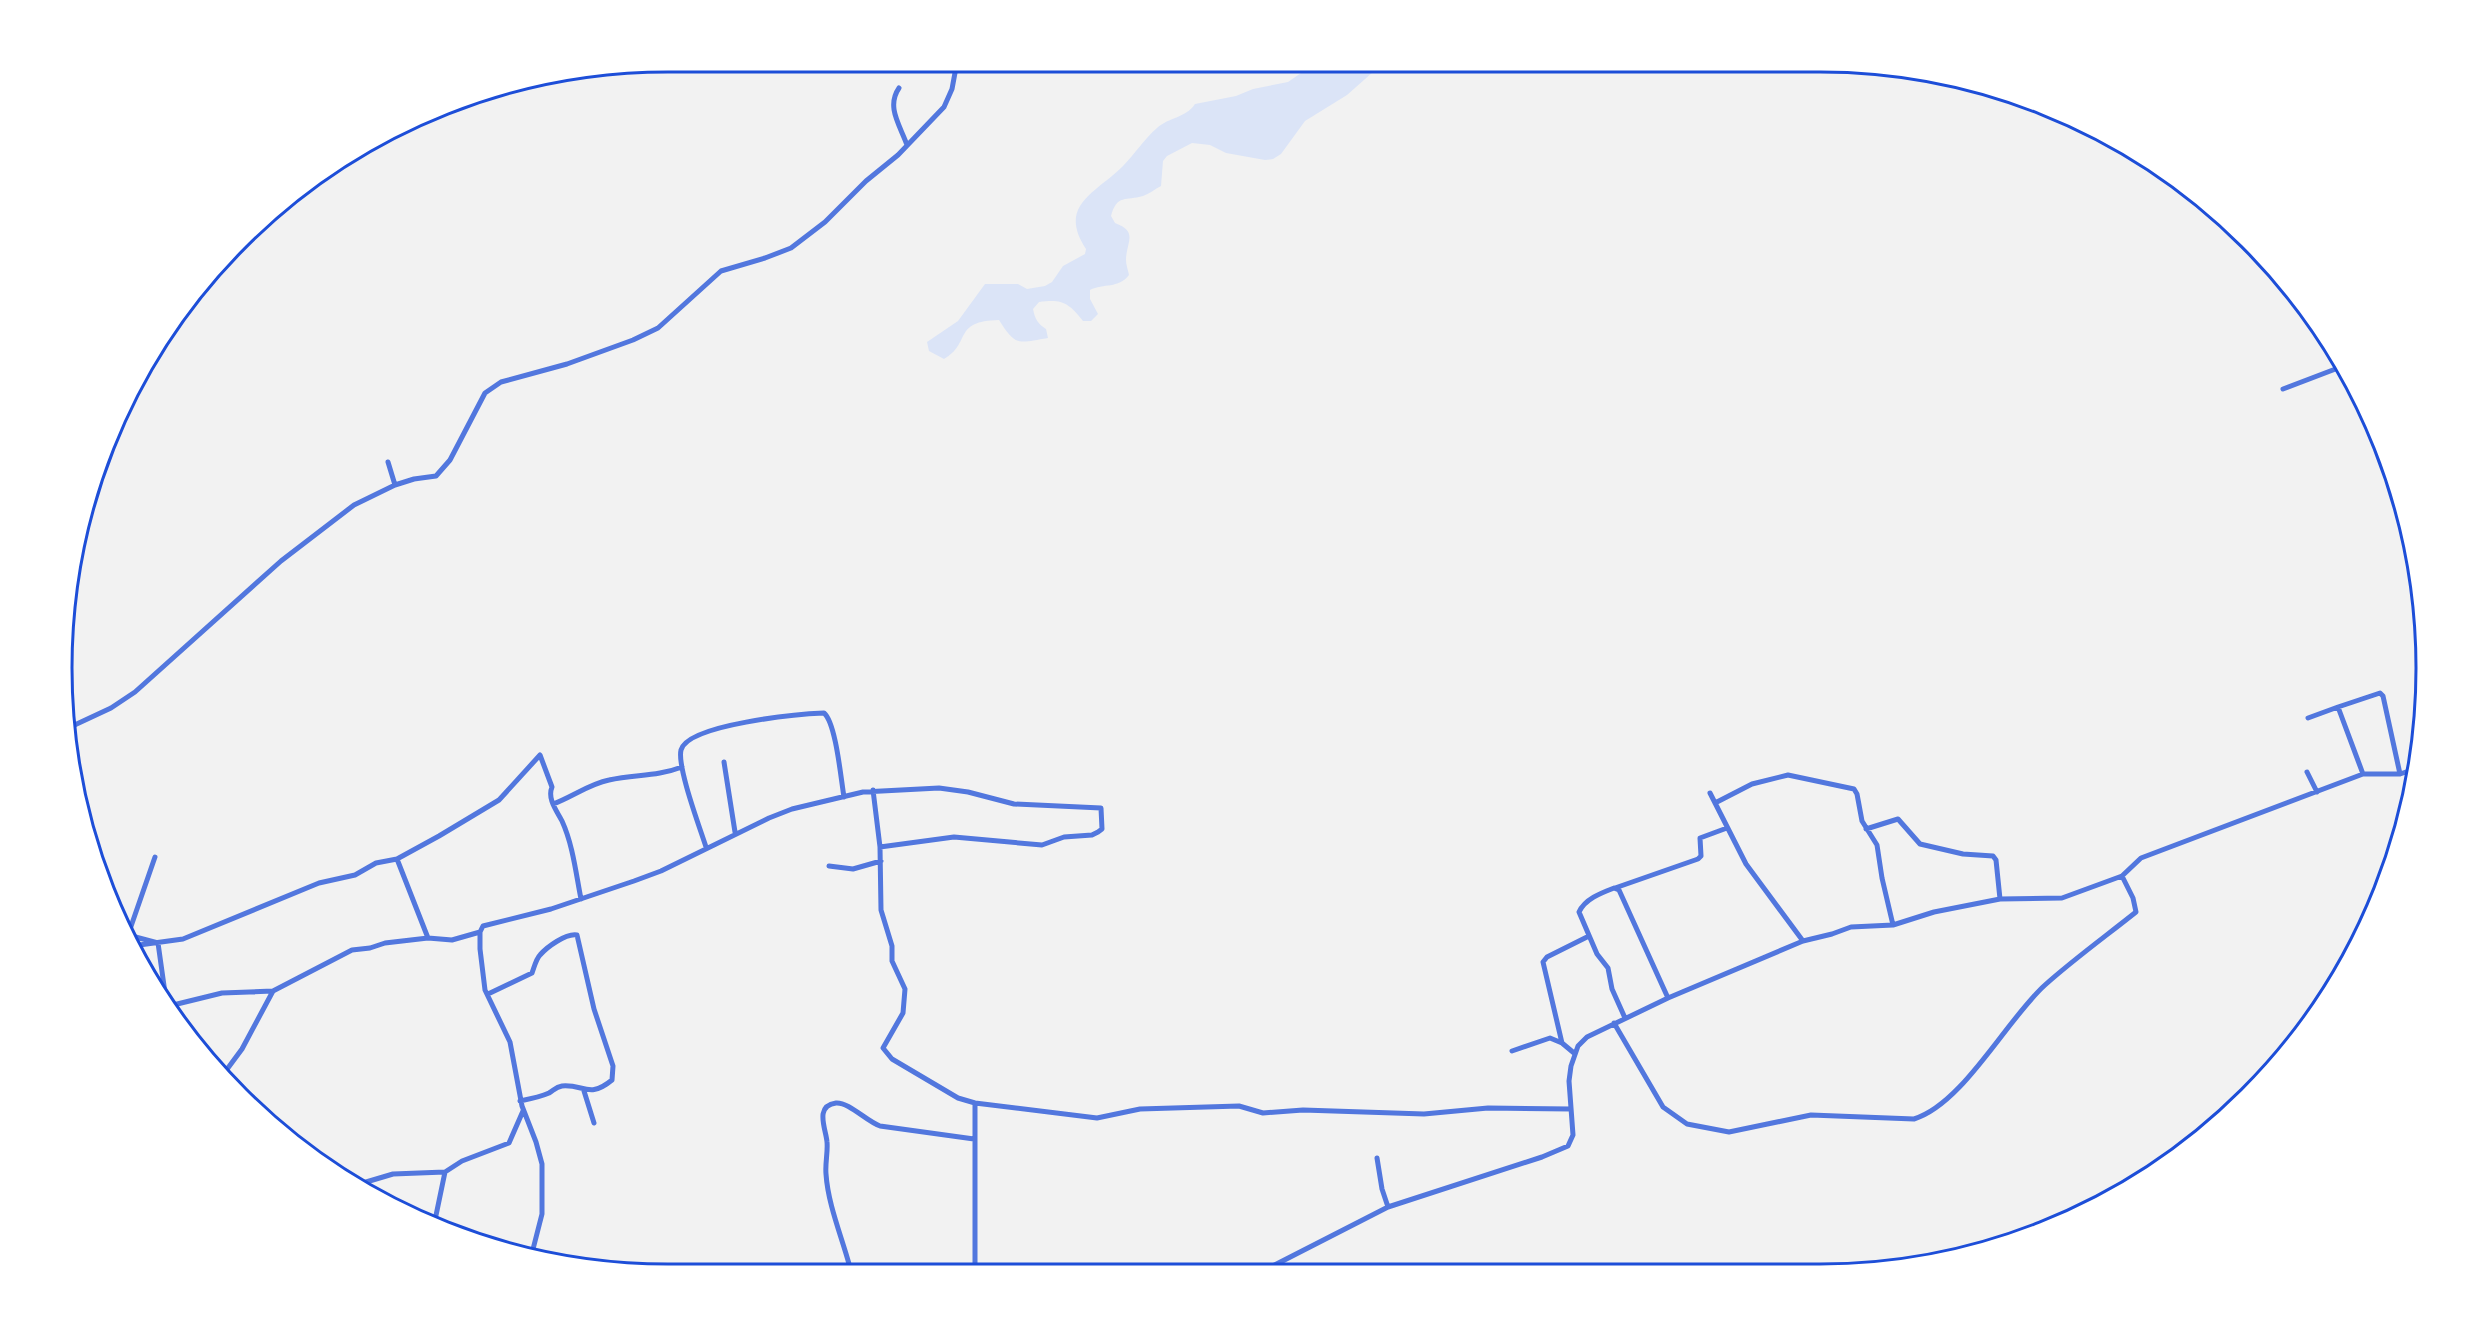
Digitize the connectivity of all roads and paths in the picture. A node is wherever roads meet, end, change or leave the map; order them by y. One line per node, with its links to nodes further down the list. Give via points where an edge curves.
1 (955, 72): 3 (street, via 944,107)
2 (899, 88): 3 (street, via 892,99 893,107)
3 (908, 145): 7 (street, via 791,248 721,271 658,328 567,364 493,386 485,393 450,460 436,476)
4 (2335, 369): 5 (street)
5 (2283, 389)
6 (388, 462): 7 (street)
7 (395, 484): 10 (street, via 354,505 314,534 135,692)
8 (2338, 707): 9 (street); 15 (street); 16 (street, via 2380,693)
9 (2308, 718)
10 (75, 725)
11 (724, 762): 25 (street)
12 (682, 767): 20 (street, via 681,752 687,741 716,728 824,713 829,718 838,754); 22 (street, via 663,774 606,780); 26 (street)
13 (2307, 772): 18 (street)
14 (2407, 772): 16 (street)
15 (2364, 774): 16 (street); 18 (street)
16 (2400, 774)
17 (873, 790): 20 (street); 27 (street); 27 (street, via 939,788 1014,804 1101,808 1103,818 1102,829 1092,835 1064,837 1042,845 954,837)
18 (2317, 792): 32 (street, via 2141,858)
19 (1710, 793): 21 (street)
20 (844, 797): 25 (street, via 792,809)
21 (1715, 803): 23 (street); 24 (street, via 1752,784 1794,775 1854,789)
22 (553, 804): 29 (street, via 552,787 538,755 499,800); 34 (street, via 563,823)
23 (1727, 828): 33 (street, via 1700,838 1698,859); 42 (street, via 1746,864)
24 (1866, 829): 35 (street, via 1898,819 1920,844 1993,856); 36 (street, via 1877,845)
25 (735, 832): 26 (street)
26 (706, 847): 34 (street, via 661,871)
27 (880, 847): 30 (street)
28 (155, 857): 37 (street)
29 (397, 859): 41 (street); 43 (street, via 319,883 183,939)
30 (881, 861): 31 (street, via 852,869); 58 (street, via 883,922 892,945 892,961 905,989 903,1013 883,1048 892,1059 949,1095)
31 (829, 866)
32 (2122, 876): 35 (street, via 2062,898); 51 (street, via 2136,912 2045,985 1959,1087 1914,1119 1805,1115 1729,1132 1687,1124 1663,1107)
33 (1614, 888): 39 (street, via 1579,910); 48 (street, via 1619,890 1636,923)
34 (581, 899): 38 (street, via 483,926)
35 (2000, 899): 36 (street)
36 (1893, 925): 42 (street, via 1851,927)
37 (131, 927)
38 (480, 932): 41 (street, via 452,940); 47 (street)
39 (1589, 936): 50 (street, via 1608,968); 52 (street, via 1543,962)
40 (136, 937): 43 (street)
41 (428, 938): 46 (street, via 352,950)
42 (1803, 941): 48 (street)
43 (158, 943): 44 (street); 45 (street)
44 (140, 945)
45 (163, 984)
46 (273, 991): 49 (street, via 222,993); 55 (street)
47 (488, 994): 56 (street, via 532,973 539,956 565,936 577,935 594,1009 613,1066 612,1080 603,1087); 57 (street, via 510,1042)
48 (1668, 998): 50 (street)
49 (176, 1005)
50 (1625, 1018): 51 (street)
51 (1614, 1023): 54 (street, via 1587,1037)
52 (1562, 1043): 53 (street, via 1550,1038); 54 (street)
53 (1512, 1051)
54 (1574, 1053): 60 (street, via 1569,1081)
55 (227, 1069)
56 (584, 1091): 57 (street, via 575,1086 558,1086 549,1093); 61 (street)
57 (520, 1101): 59 (street)
58 (975, 1102): 60 (street, via 1100,1118 1144,1109 1239,1106 1263,1113); 62 (street)
59 (523, 1110): 64 (street, via 509,1143 462,1161); 68 (street, via 536,1142 544,1183)
60 (1571, 1110): 66 (street, via 1573,1135 1568,1146)
61 (594, 1123)
62 (974, 1139): 69 (street, via 880,1126 844,1104 824,1110 821,1122 827,1143 826,1176); 70 (street)
63 (1377, 1158): 66 (street)
64 (445, 1172): 65 (street, via 393,1174); 67 (street)
65 (366, 1182)
66 (1388, 1207): 71 (street)
67 (436, 1217)
68 (534, 1249)
69 (850, 1264)
70 (975, 1264)
71 (1277, 1264)

